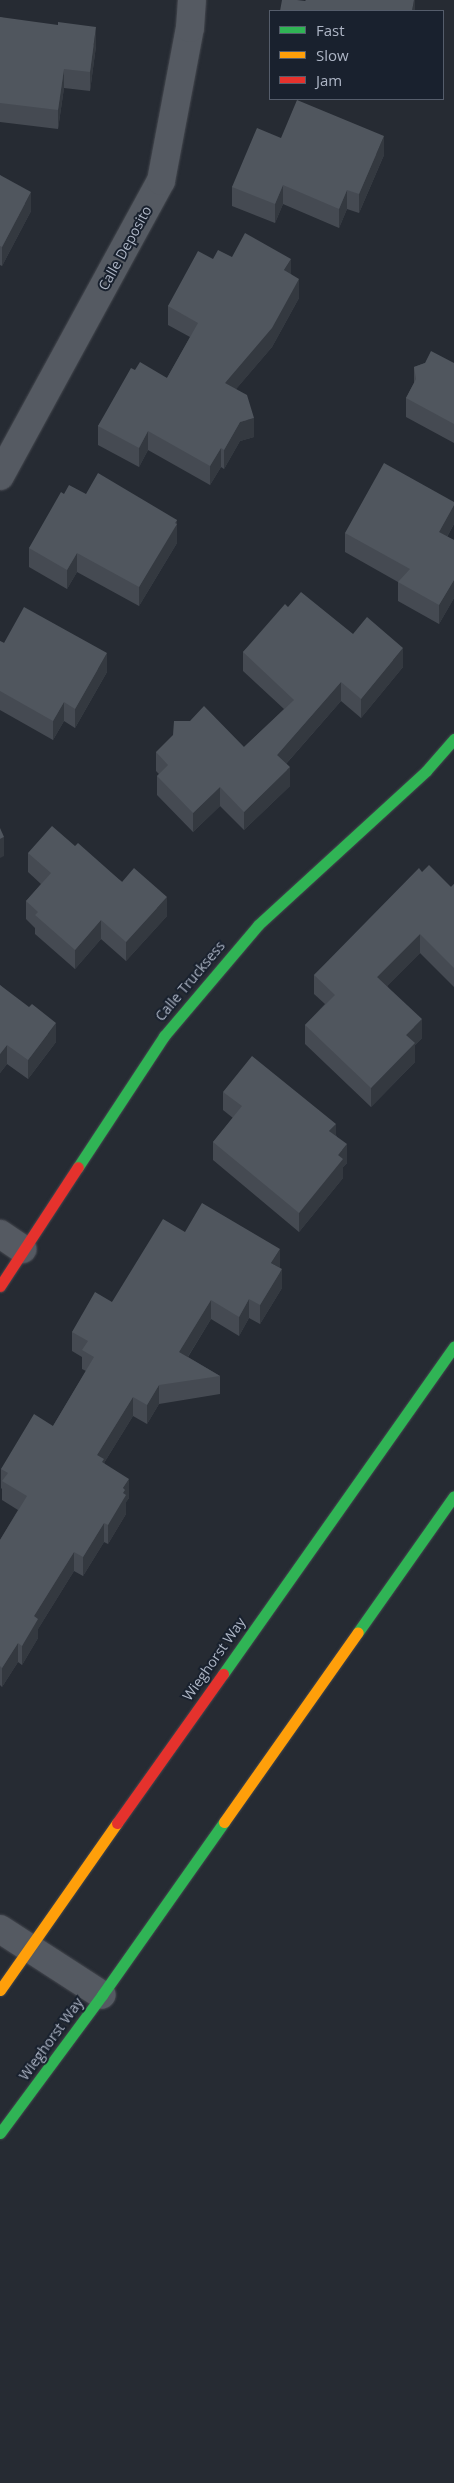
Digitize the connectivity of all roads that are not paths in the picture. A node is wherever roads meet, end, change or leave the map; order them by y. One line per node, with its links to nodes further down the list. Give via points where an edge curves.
1 (192, 0): 2 (street, Calle Deposito, via 190,28 161,181)
2 (0, 476)
3 (454, 739): 4 (street, Calle Trucksess, via 426,771 251,932 164,1036)
4 (11, 1241): 5 (street, Calle Trucksess)
5 (0, 1286)
6 (454, 1346): 9 (street, Wieghorst Way)
7 (454, 1496): 11 (street, Wieghorst Way)
8 (0, 1930): 9 (street)
9 (29, 1947): 10 (street, Wieghorst Way); 11 (street)
10 (0, 1990)
11 (102, 1995): 12 (street, Wieghorst Way)
12 (0, 2134)

